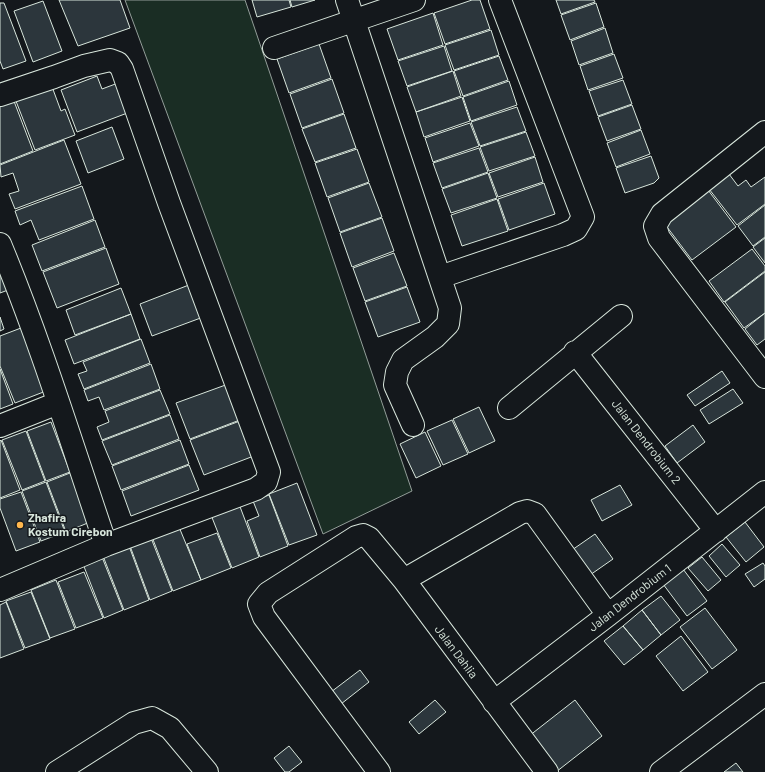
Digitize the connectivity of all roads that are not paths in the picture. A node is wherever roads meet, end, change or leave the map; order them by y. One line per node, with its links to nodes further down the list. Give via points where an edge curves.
1 (347, 0): 4 (street)
2 (414, 0): 4 (street)
3 (500, 0): 9 (street, via 583,217 576,229 563,235)
4 (354, 21): 5 (street); 9 (street)
5 (274, 48)
6 (0, 95): 19 (street, via 84,66 110,60 118,63 269,472 266,482 256,489)
7 (763, 138): 12 (street, via 662,214 655,226 659,238)
8 (0, 244): 13 (street)
9 (440, 277): 15 (street, via 450,308 448,324 435,337 403,360 397,372 395,385)
10 (621, 316): 11 (street)
11 (576, 352): 14 (street); 18 (street, Jalan Dendrobium 2)
12 (765, 378)
13 (58, 403): 16 (street); 19 (street)
14 (509, 408)
15 (413, 425)
16 (0, 426)
17 (765, 492): 18 (street, Jalan Dendrobium 1)
18 (716, 531): 22 (street, Jalan Dendrobium 1)
19 (106, 545): 21 (street)
20 (404, 580): 22 (street, via 527,512 535,514); 24 (street, Jalan Dahlia); 27 (street, Jalan Dahlia, via 369,538 363,535 356,536 268,593 259,604 264,617)
21 (0, 590)
22 (608, 615): 24 (street, Jalan Dendrobium 1)
23 (765, 694): 29 (street)
24 (494, 702): 28 (street, Jalan Dahlia)
25 (198, 769): 26 (street, via 170,728 152,718 134,723)
26 (57, 772)
27 (379, 772)
28 (547, 772)
29 (661, 772)

